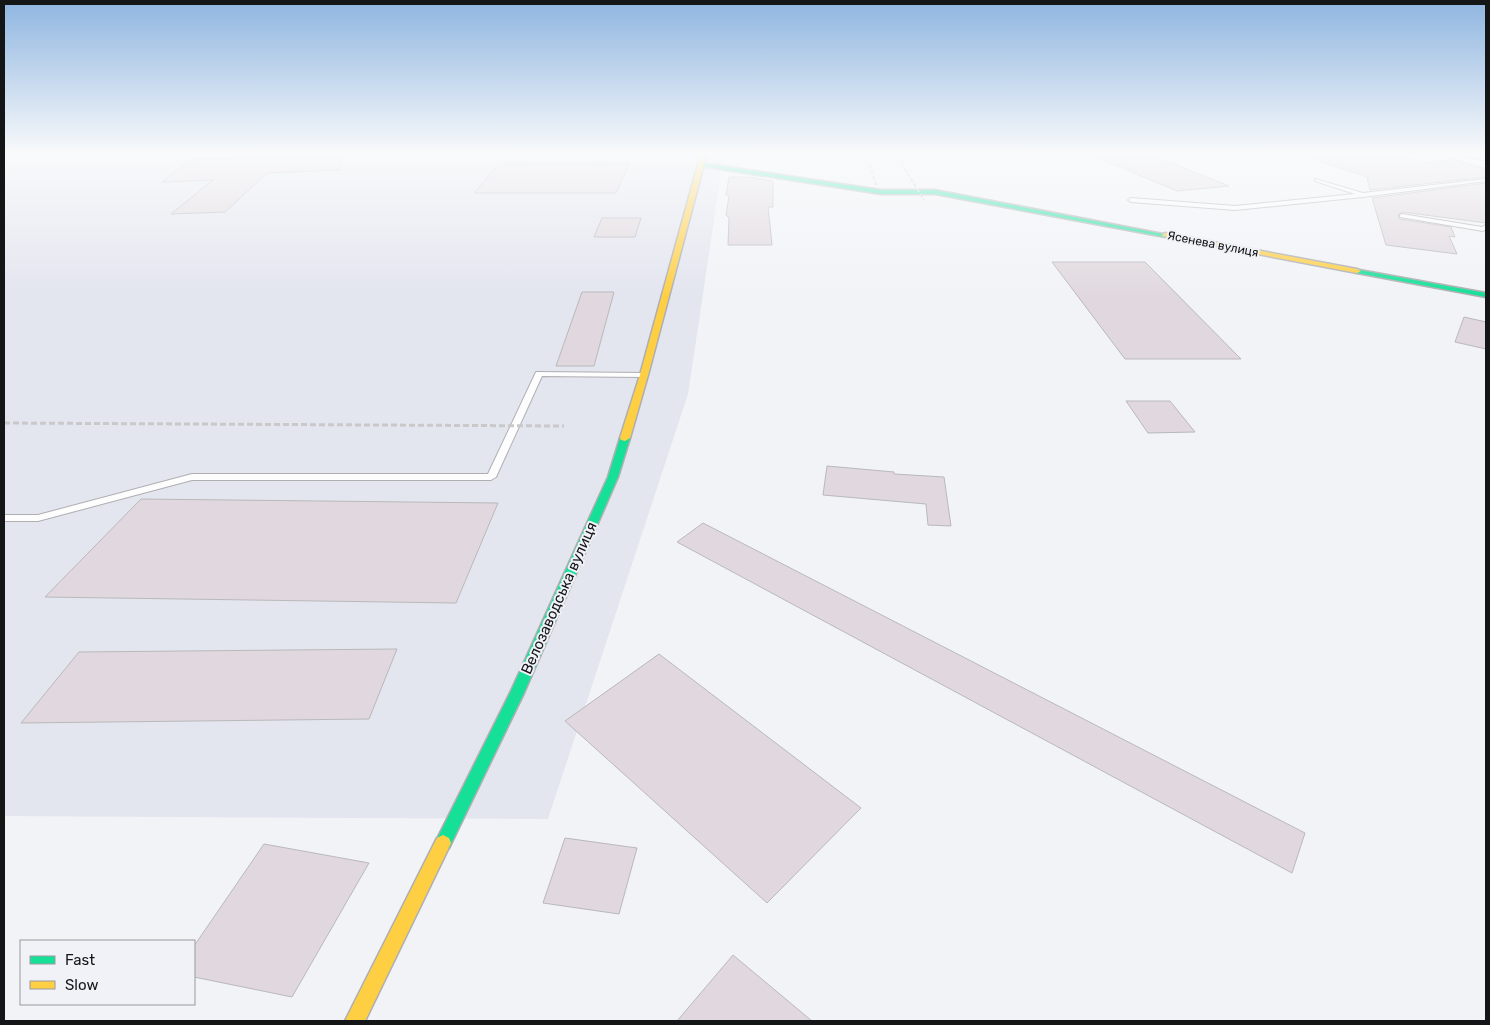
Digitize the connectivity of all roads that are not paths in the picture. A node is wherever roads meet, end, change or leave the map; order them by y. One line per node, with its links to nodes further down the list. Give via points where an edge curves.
1 (692, 201): 8 (street, Велозаводська вулиця)
2 (982, 201): 7 (street, Ясенева вулиця)
3 (1142, 201): 4 (lane, via 1236,208)
4 (1306, 201)
5 (1402, 216): 6 (lane, via 1483,230)
6 (1486, 227)
7 (1486, 295)
8 (644, 375): 9 (lane, via 540,374 491,478 192,478 38,518); 10 (street, Велозаводська вулиця, via 613,478 517,693)
9 (4, 518)
10 (355, 1021)

